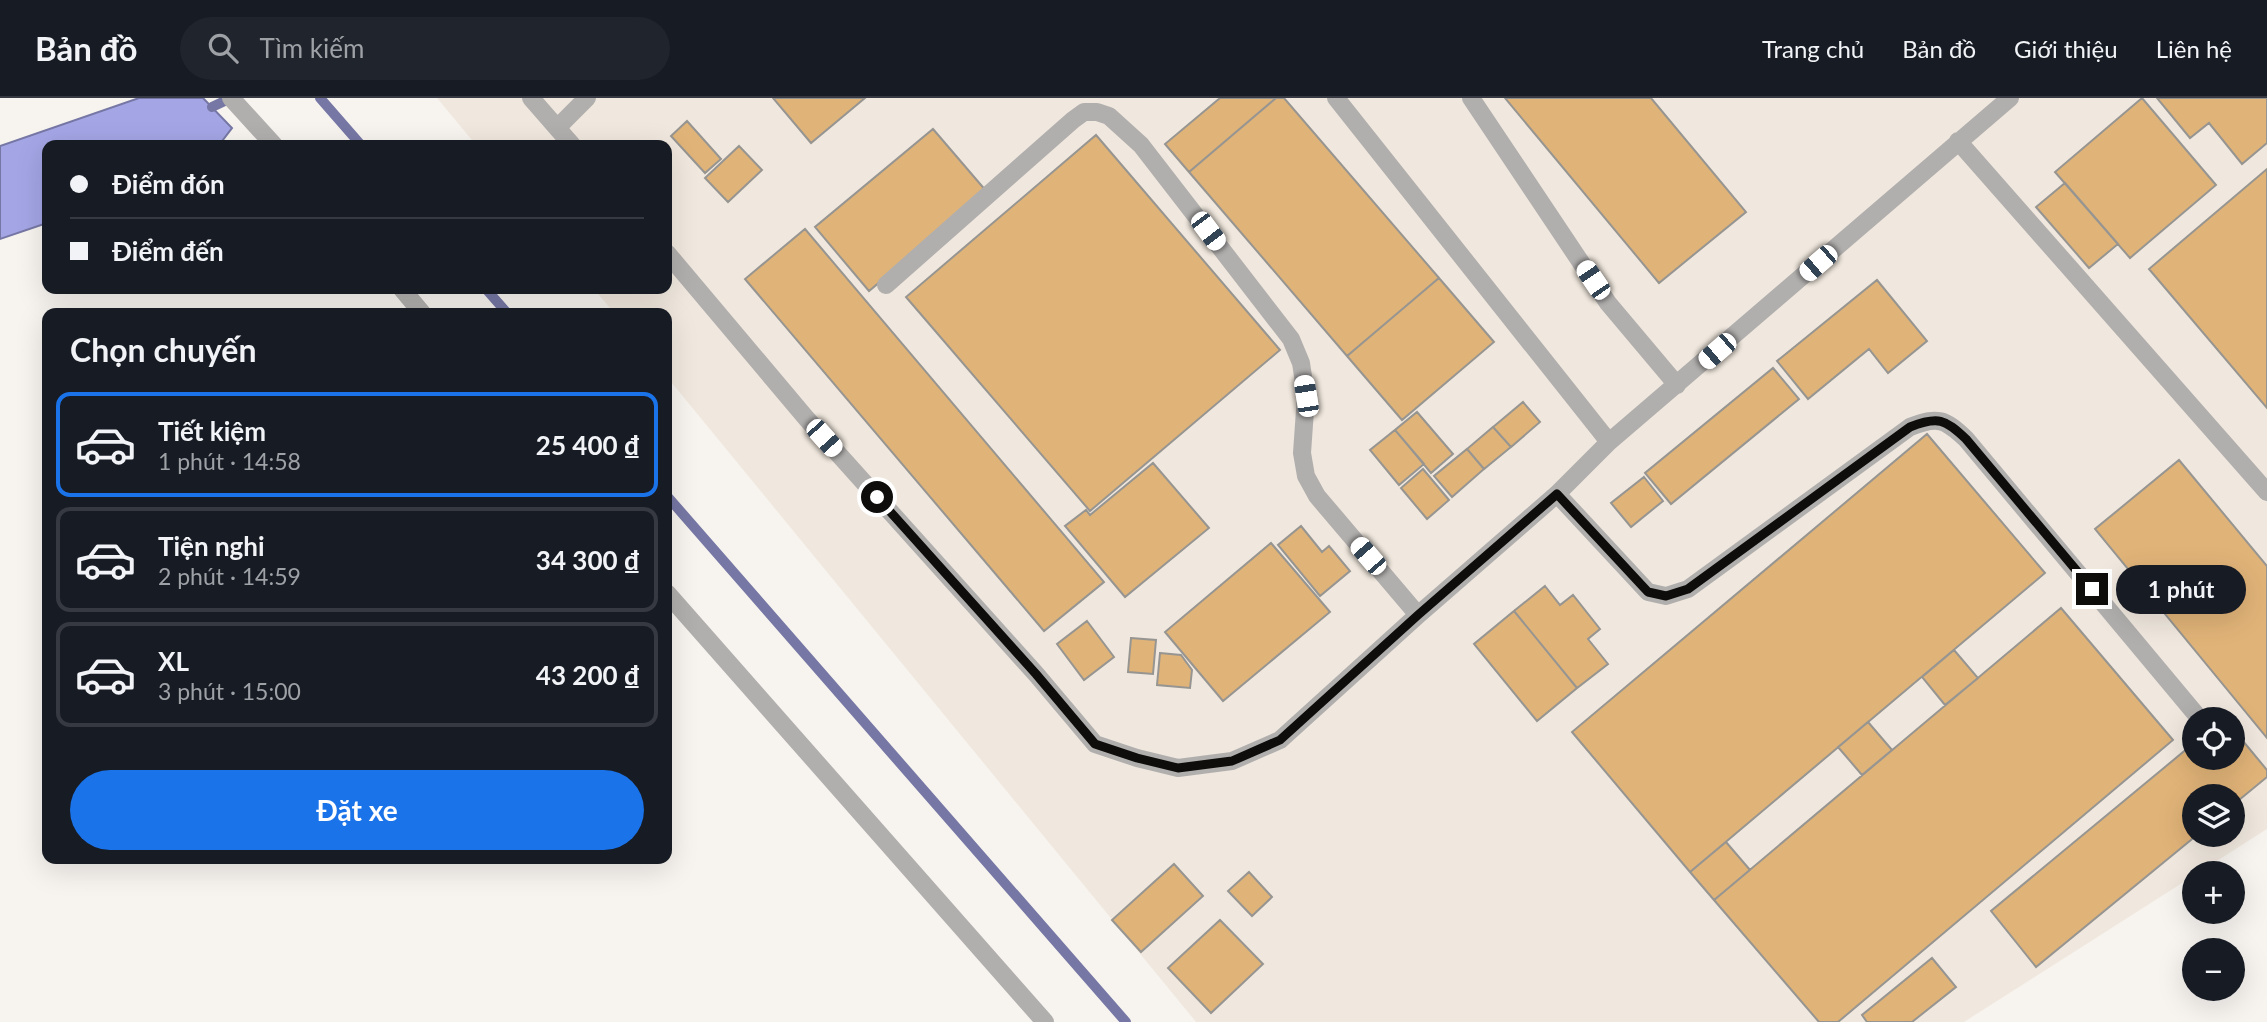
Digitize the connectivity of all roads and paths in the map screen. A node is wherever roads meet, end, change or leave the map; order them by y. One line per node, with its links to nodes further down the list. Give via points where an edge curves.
1 (231, 98): 8 (lane)
2 (531, 98): 7 (lane)
3 (587, 98): 7 (lane)
4 (1336, 98): 16 (lane)
5 (1471, 98): 15 (lane, via 1608,303)
6 (2010, 98): 10 (lane)
7 (556, 128): 9 (lane)
8 (269, 140)
9 (567, 140)
10 (1958, 141): 15 (lane); 17 (lane)
11 (672, 259): 20 (lane, via 806,418 1095,744 1178,768 1232,761 1280,740)
12 (886, 285): 20 (lane, via 1073,120 1084,112 1109,117 1141,145 1291,339 1301,363 1306,396 1302,453 1306,476 1317,496)
13 (406, 294): 14 (lane)
14 (418, 308)
15 (1677, 385): 16 (lane)
16 (1609, 442): 18 (lane)
17 (2267, 492)
18 (1557, 494): 20 (lane); 21 (lane, via 1648,592 1666,596 1688,589 1910,427 1928,420 1950,424)
19 (672, 599): 22 (lane)
20 (1418, 615)
21 (2190, 707)
22 (1045, 1022)

